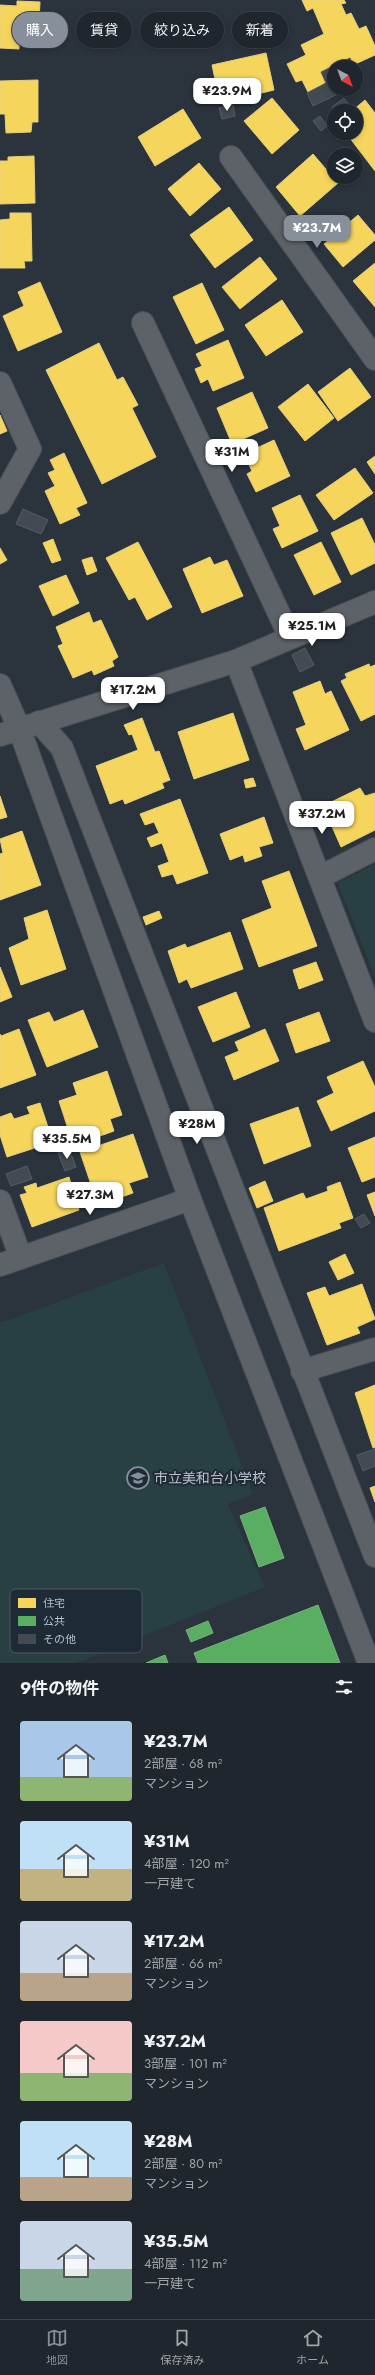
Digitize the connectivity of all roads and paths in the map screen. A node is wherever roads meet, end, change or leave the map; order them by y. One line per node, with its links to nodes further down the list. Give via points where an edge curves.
1 (231, 158): 3 (street)
2 (143, 323): 7 (street)
3 (375, 359)
4 (0, 383): 5 (street, via 30,449)
5 (0, 503)
6 (375, 602): 7 (street)
7 (290, 637): 8 (street)
8 (236, 661): 10 (street); 12 (street)
9 (0, 685): 10 (street)
10 (19, 728): 14 (street); 19 (street, via 62,748)
11 (375, 849): 12 (street)
12 (320, 877): 13 (street)
13 (375, 1021)
14 (190, 1199): 16 (street); 21 (street)
15 (0, 1201): 16 (street)
16 (21, 1258): 17 (street)
17 (0, 1265)
18 (375, 1349): 19 (street)
19 (302, 1371): 20 (street)
20 (375, 1556)
21 (369, 1663)

